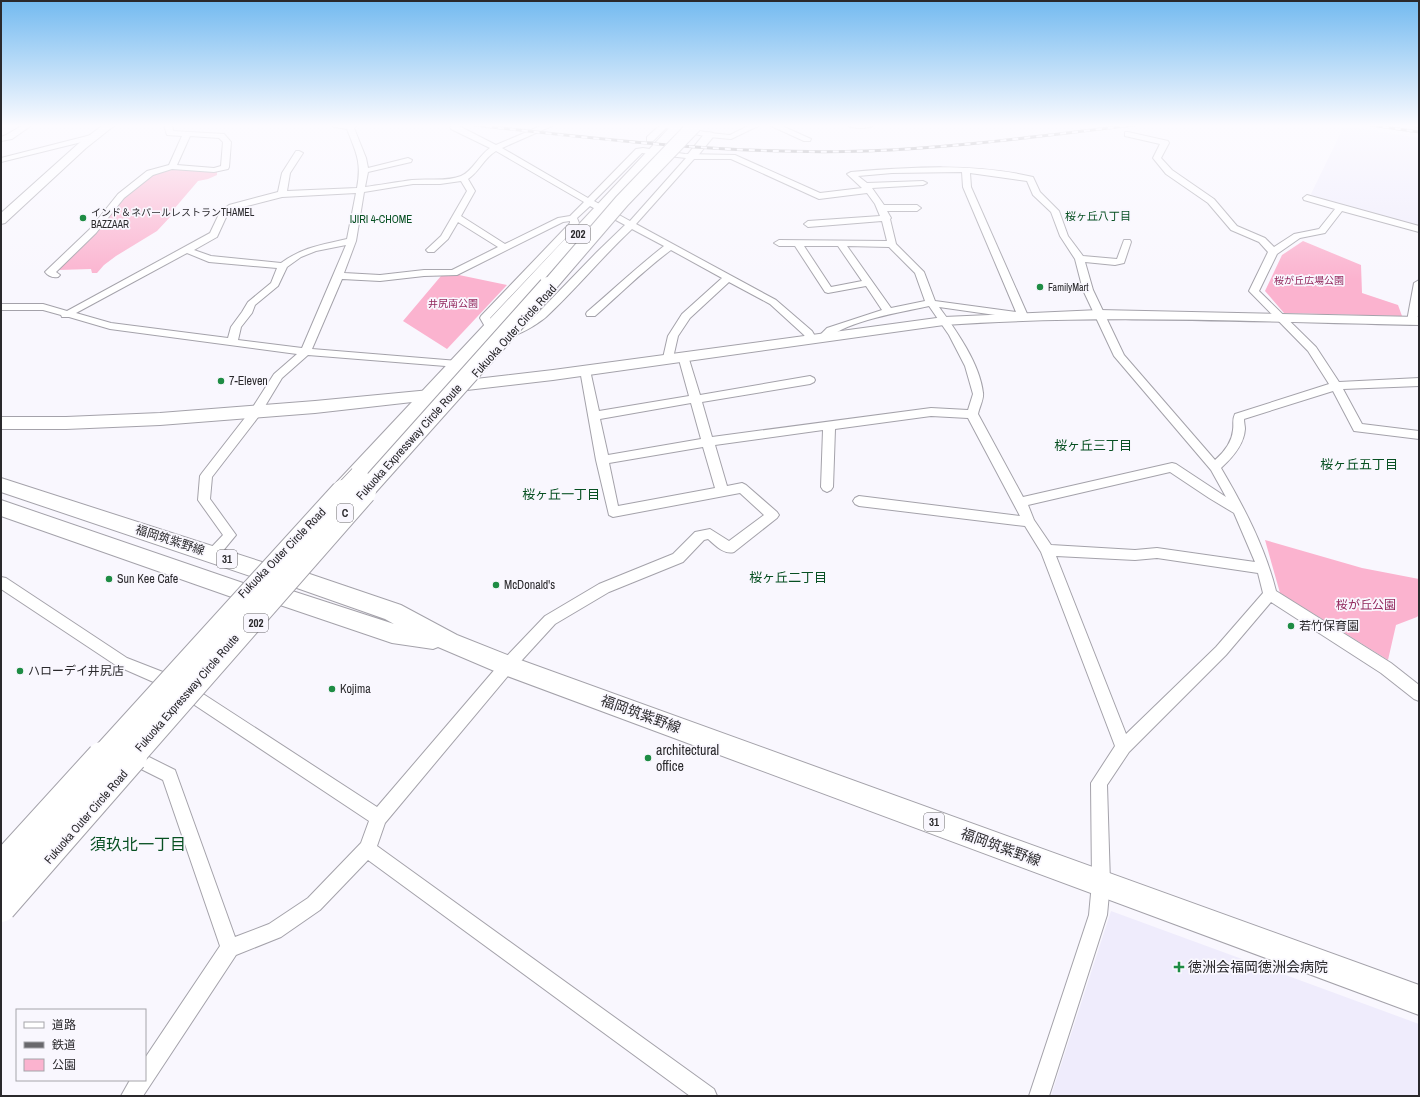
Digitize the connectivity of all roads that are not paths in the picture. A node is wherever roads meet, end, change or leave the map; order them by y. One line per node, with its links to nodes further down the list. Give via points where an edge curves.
1 (48, 176): 31 (street)
2 (146, 176): 48 (street, via 121,196 93,231 50,272)
3 (285, 176): 21 (street)
4 (363, 176): 20 (street)
5 (466, 176): 17 (street)
6 (545, 176): 23 (street)
7 (622, 176): 23 (highway, Fukuoka Outer Circle Road / 202)
8 (633, 176): 110 (highway, Fukuoka Expressway Circle Route / C, bridge, via 609,198 495,327)
9 (643, 176): 112 (highway, Fukuoka Expressway Circle Route / C, bridge, via 510,330 303,560)
10 (650, 176): 27 (highway, Fukuoka Outer Circle Road / 202)
11 (674, 176): 32 (street)
12 (775, 176): 19 (street, via 819,196)
13 (853, 176): 19 (street)
14 (966, 176): 59 (street, via 967,187)
15 (1014, 176): 46 (street, via 1030,179 1036,193 1055,211 1064,236)
16 (1175, 176): 45 (street, via 1212,201 1234,228 1262,240)
17 (463, 178): 20 (street); 28 (street, via 471,191)
18 (923, 183): 19 (street)
19 (867, 188): 24 (street)
20 (362, 190): 21 (street); 35 (street)
21 (282, 194): 43 (street, via 232,207 224,212 214,235)
22 (1307, 198): 26 (street)
23 (595, 205): 27 (street); 29 (street); 63 (highway, Fukuoka Outer Circle Road / 202)
24 (883, 208): 25 (street); 30 (street)
25 (917, 208)
26 (1340, 208): 34 (street); 45 (street, via 1322,231 1297,236)
27 (616, 216): 32 (street); 63 (highway, Fukuoka Outer Circle Road / 202)
28 (456, 217): 42 (street); 44 (street, via 445,237)
29 (573, 218): 42 (street, via 561,220); 63 (street, via 575,223 485,318)
30 (887, 218): 33 (street); 40 (street)
31 (1, 220)
32 (632, 224): 41 (street); 63 (street, via 541,316)
33 (808, 224)
34 (1419, 228)
35 (352, 240): 47 (street, via 298,255); 49 (street)
36 (1126, 242): 46 (street, via 1121,261)
37 (778, 243): 38 (street)
38 (798, 243): 39 (street); 52 (street, via 828,290)
39 (841, 244): 40 (street); 52 (street)
40 (892, 244): 53 (street, via 919,272)
41 (670, 246): 50 (street); 56 (street, via 645,264)
42 (504, 247): 49 (street, via 454,273 424,273 380,278)
43 (187, 250): 47 (street, via 208,259); 58 (street)
44 (431, 250)
45 (1273, 252): 60 (street, via 1254,291)
46 (1080, 259): 57 (street, via 1088,290)
47 (283, 266): 65 (street, via 275,284 251,304 236,327)
48 (55, 275)
49 (338, 276): 66 (street)
50 (729, 277): 64 (street, via 773,302); 68 (street, via 686,316 673,336)
51 (1419, 283): 62 (street)
52 (869, 284): 55 (street)
53 (931, 303): 55 (street); 59 (street); 61 (street)
54 (3, 309): 58 (street, via 43,307)
55 (888, 311): 64 (street, via 831,330)
56 (591, 314)
57 (1099, 314): 59 (street); 60 (street); 84 (street, via 1119,356)
58 (66, 315): 65 (street, via 110,326)
59 (1023, 316): 61 (street)
60 (1282, 318): 62 (street); 73 (street, via 1312,349)
61 (944, 321): 64 (street); 77 (street, via 954,334 970,366 978,394)
62 (1415, 321)
63 (502, 331): 70 (highway, Fukuoka Outer Circle Road / 202)
64 (817, 338): 67 (street)
65 (232, 342): 66 (street)
66 (306, 352): 70 (street); 76 (street, via 278,376)
67 (683, 356): 68 (street); 75 (street)
68 (668, 358): 69 (street)
69 (585, 370): 70 (street); 78 (street)
70 (463, 374): 74 (highway, Fukuoka Outer Circle Road / 202); 98 (highway, Fukuoka Outer Circle Road / 202)
71 (810, 380): 75 (street)
72 (1419, 382): 73 (street)
73 (1336, 386): 81 (street, via 1358,428); 84 (street, via 1239,418 1233,451)
74 (430, 395): 76 (street); 96 (highway, Fukuoka Outer Circle Road / 202)
75 (696, 399): 78 (street); 82 (street)
76 (255, 413): 79 (street, via 113,421); 94 (street, via 206,476 204,500 230,535)
77 (972, 414): 80 (street, via 931,412); 89 (street)
78 (593, 416): 83 (street)
79 (1, 423)
80 (829, 425): 82 (street); 86 (street)
81 (1419, 435)
82 (708, 442): 83 (street); 87 (street)
83 (602, 460): 87 (street, via 613,512)
84 (1215, 467): 91 (street)
85 (1, 485): 94 (main road, 福岡筑紫野線 / 31)
86 (827, 487)
87 (722, 491): 101 (street, via 742,488 773,515 729,548 710,534 700,536 678,558 604,588 550,620)
88 (859, 501): 92 (street)
89 (1020, 502): 91 (street, via 1172,467 1206,488 1221,501); 92 (street)
90 (1, 508): 99 (main road, 福岡筑紫野線 / 31)
91 (1239, 510): 95 (street)
92 (1029, 522): 93 (street)
93 (1047, 550): 95 (street, via 1134,555 1157,553); 105 (street)
94 (212, 554): 96 (main road, 福岡筑紫野線 / 31)
95 (1264, 569): 100 (street)
96 (265, 572): 98 (main road, 福岡筑紫野線 / 31); 99 (highway, Fukuoka Outer Circle Road / 202)
97 (1, 582): 102 (street, via 122,662)
98 (287, 587): 99 (main road, 福岡筑紫野線 / 31); 101 (main road, 福岡筑紫野線 / 31, via 392,633 449,642); 104 (highway, Fukuoka Outer Circle Road / 202)
99 (243, 592): 102 (highway, Fukuoka Outer Circle Road / 202)
100 (1270, 594): 103 (street, via 1386,668); 105 (street, via 1221,652)
101 (506, 666): 107 (street); 111 (main road, 福岡筑紫野線 / 31)
102 (163, 679): 104 (street); 109 (highway, Fukuoka Outer Circle Road / 202)
103 (1419, 694)
104 (192, 695): 106 (highway, Fukuoka Outer Circle Road / 202); 107 (street)
105 (1123, 746): 111 (street, via 1099,783)
106 (137, 759): 113 (highway, Fukuoka Outer Circle Road / 202); 114 (street, via 169,775)
107 (379, 818): 108 (street)
108 (367, 849): 114 (street, via 314,904 275,931); 119 (street)
109 (1, 859)
110 (1, 868)
111 (1101, 884): 115 (main road, 福岡筑紫野線 / 31); 120 (street, via 1098,915)
112 (1, 907)
113 (1, 914)
114 (230, 948): 116 (street)
115 (1419, 1000)
116 (146, 1074)
117 (141, 1081): 118 (street)
118 (132, 1096)
119 (707, 1096)
120 (1039, 1096)

